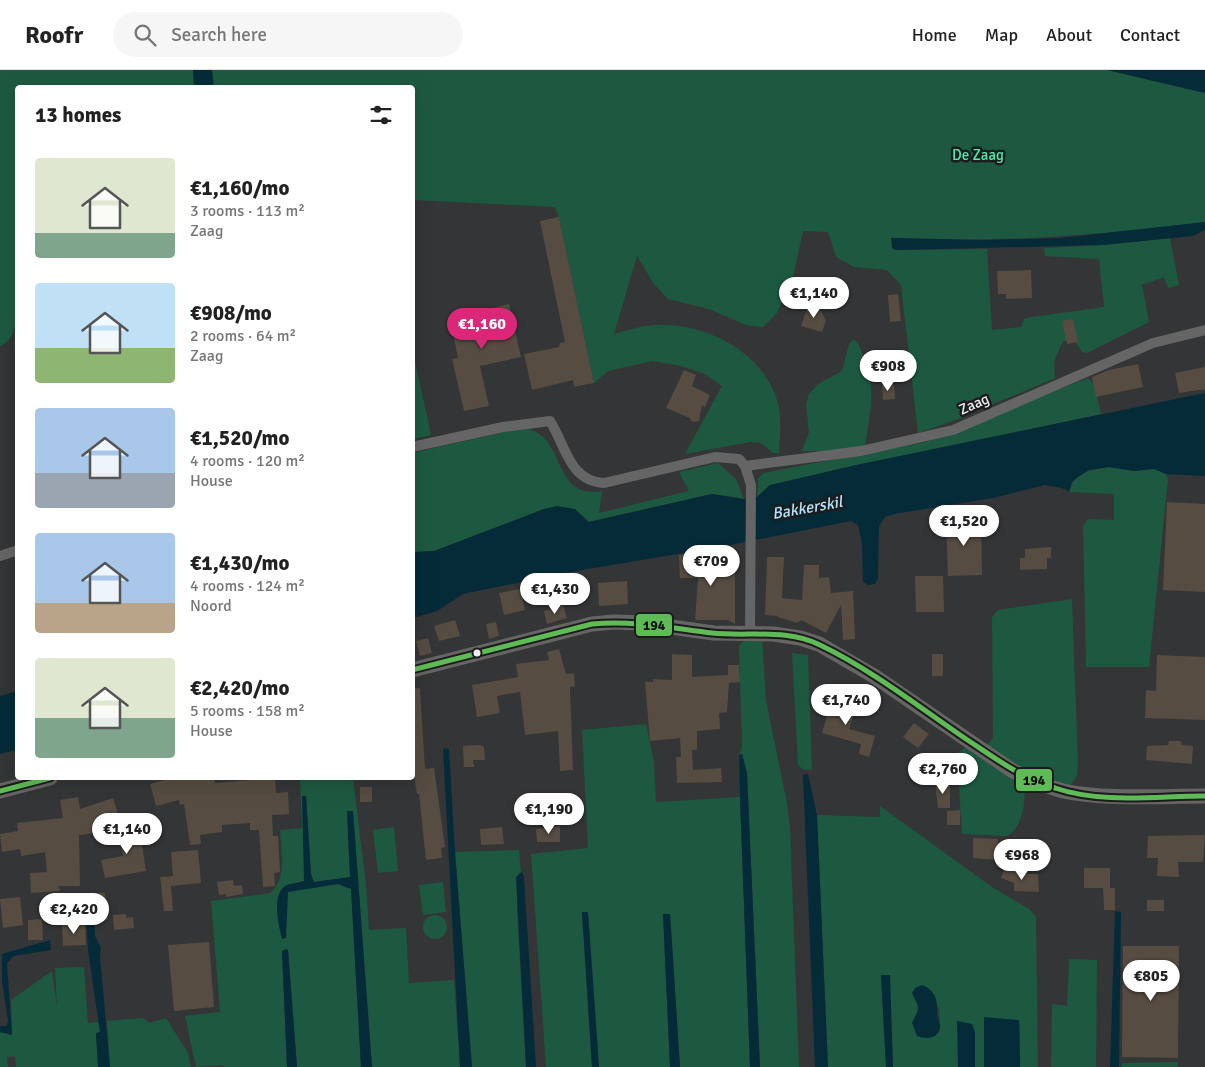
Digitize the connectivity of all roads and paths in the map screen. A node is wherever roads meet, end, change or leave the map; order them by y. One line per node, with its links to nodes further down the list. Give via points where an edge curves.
1 (1205, 330): 3 (street, Zaag, via 1153,343 953,430 861,451)
2 (415, 446): 3 (street, Zaag, via 503,427 550,421 571,462 590,482 604,483 715,457 739,459)
3 (745, 466): 6 (street, via 751,485)
4 (15, 551): 5 (street)
5 (0, 556)
6 (750, 632): 7 (street, via 714,633 642,623 592,624); 10 (street, via 800,638 840,654 1013,771 1034,781 1083,794)
7 (415, 669)
8 (42, 780): 9 (street)
9 (0, 791)
10 (1205, 796)

